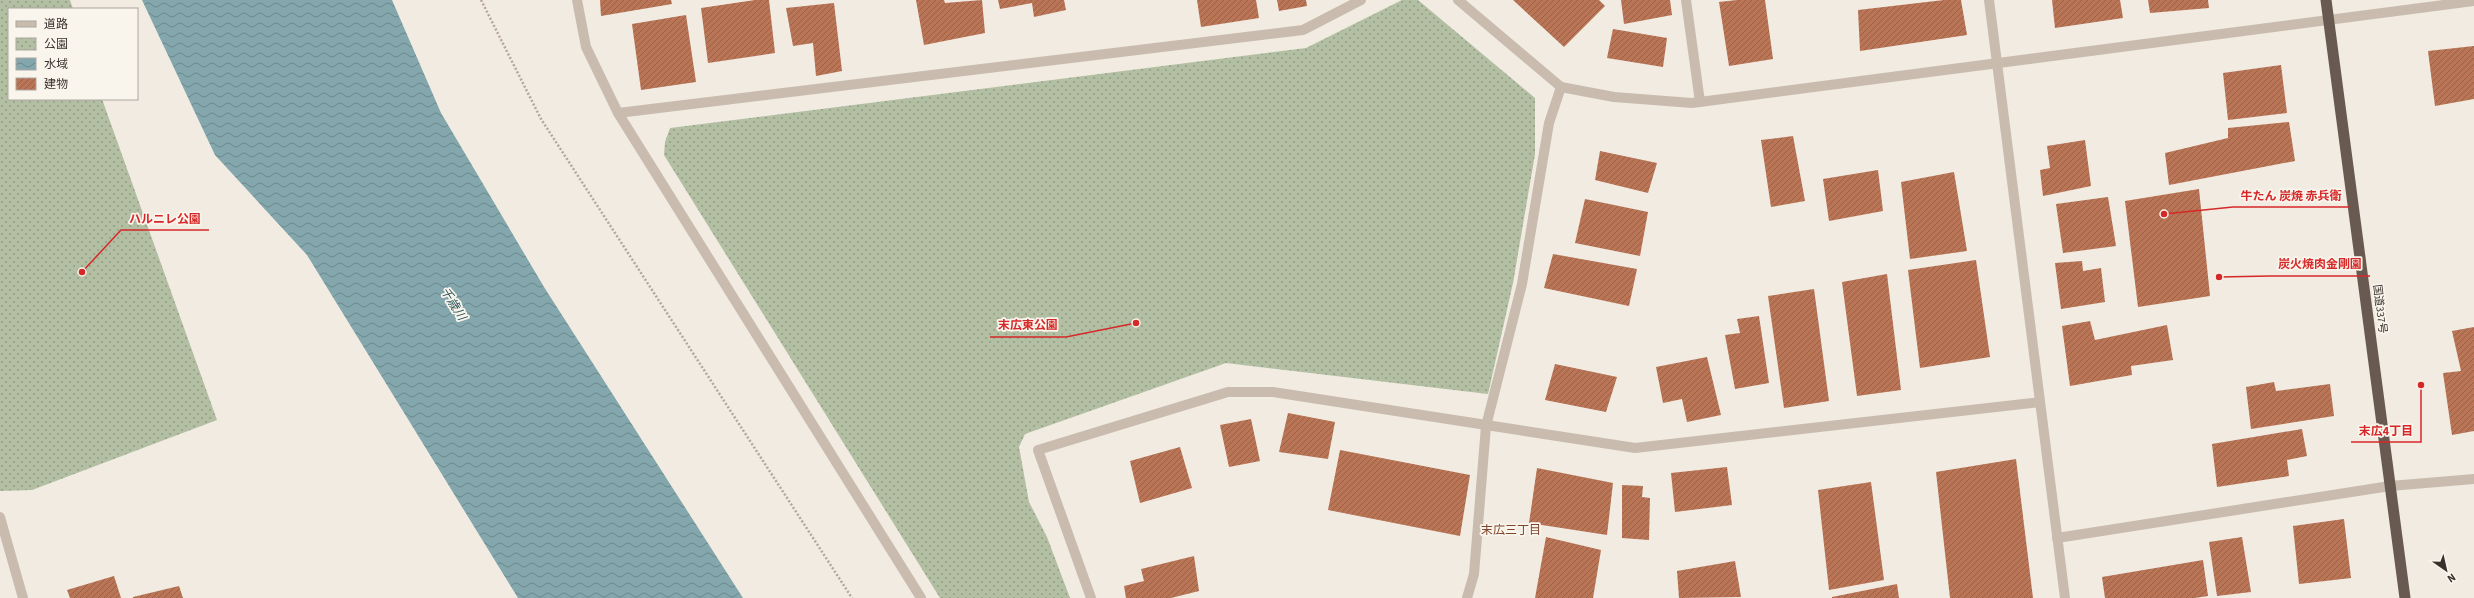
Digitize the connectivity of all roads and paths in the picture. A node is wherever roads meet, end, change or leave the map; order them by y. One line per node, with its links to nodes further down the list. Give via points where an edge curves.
1 (481, 0): 21 (path, via 541,119)
2 (577, 0): 13 (street, via 586,47)
3 (1361, 0): 13 (street, via 1303,30)
4 (1458, 0): 11 (street)
5 (1686, 0): 12 (street)
6 (1989, 0): 10 (street)
7 (2326, 0): 9 (highway, 国道337号)
8 (2474, 1): 9 (street)
9 (2329, 20): 10 (street); 17 (highway, 国道337号)
10 (1997, 63): 12 (street); 14 (street)
11 (1560, 87): 12 (street, via 1614,97); 15 (street, via 1549,123 1522,284)
12 (1700, 102)
13 (618, 113): 22 (street)
14 (2040, 402): 15 (street, via 1635,448); 19 (street)
15 (1486, 426): 23 (street, via 1273,392 1228,392 1038,450); 24 (street, via 1474,574)
16 (2474, 479): 17 (street)
17 (2390, 486): 19 (street); 26 (highway, 国道337号)
18 (0, 518): 20 (street)
19 (2057, 538): 25 (street)
20 (23, 598)
21 (852, 598)
22 (921, 598)
23 (1091, 598)
24 (1467, 598)
25 (2065, 598)
26 (2405, 598)

